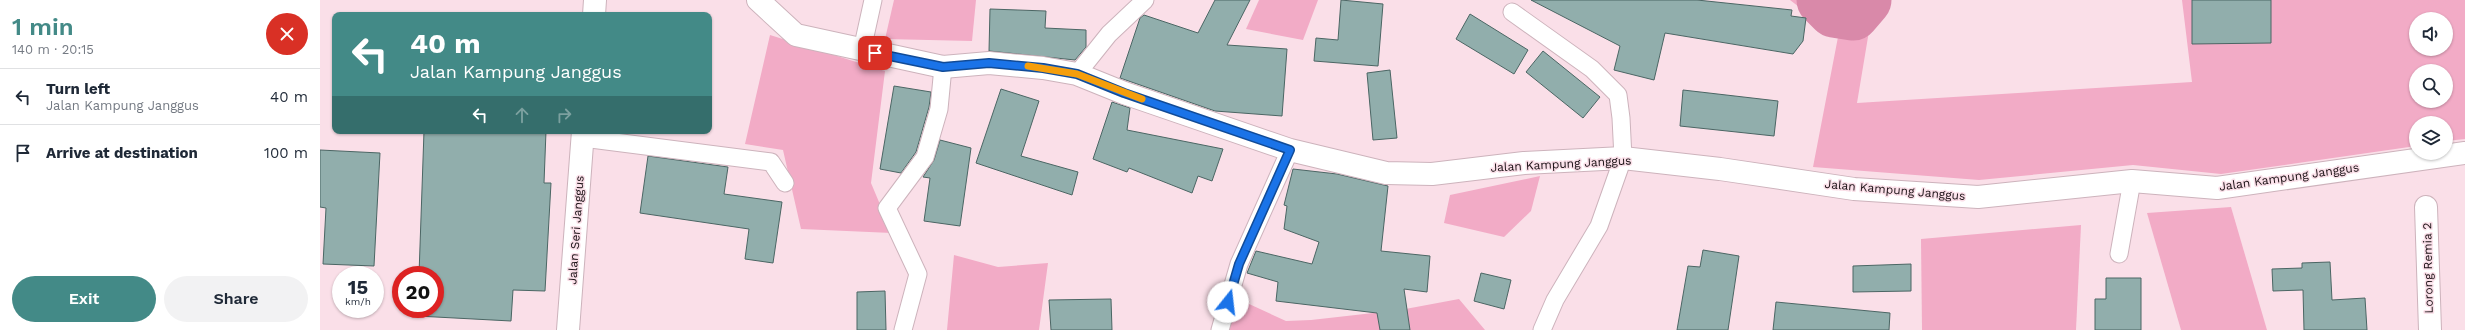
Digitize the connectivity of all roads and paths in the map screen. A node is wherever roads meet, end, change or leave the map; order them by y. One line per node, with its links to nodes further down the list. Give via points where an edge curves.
1 (595, 0): 5 (street)
2 (758, 0): 7 (street, Jalan Kampung Janggus, via 796,35)
3 (873, 0): 7 (lane)
4 (1145, 0): 9 (lane, via 1109,34)
5 (594, 12)
6 (1512, 12): 13 (lane, via 1592,69 1618,95)
7 (862, 50): 8 (street, Jalan Kampung Janggus)
8 (943, 67): 9 (street, Jalan Kampung Janggus, via 989,63); 19 (lane, via 938,109 925,157 887,208 918,274)
9 (1077, 74): 11 (street, Jalan Kampung Janggus, via 1124,93)
10 (583, 135): 15 (lane, via 771,162); 18 (street, Jalan Seri Janggus)
11 (1290, 150): 13 (street, Jalan Kampung Janggus, via 1386,173 1432,174 1524,164); 20 (lane, via 1239,264)
12 (2465, 153): 14 (street, Jalan Kampung Janggus, via 2217,188)
13 (1623, 158): 14 (street, Jalan Kampung Janggus, via 1854,189 1978,197); 21 (lane, via 1599,226 1555,300)
14 (2132, 182): 17 (lane)
15 (785, 183)
16 (2426, 207): 22 (street, Lorong Remia 2)
17 (2119, 254)
18 (568, 330)
19 (903, 330)
20 (1220, 330)
21 (1542, 330)
22 (2430, 330)

